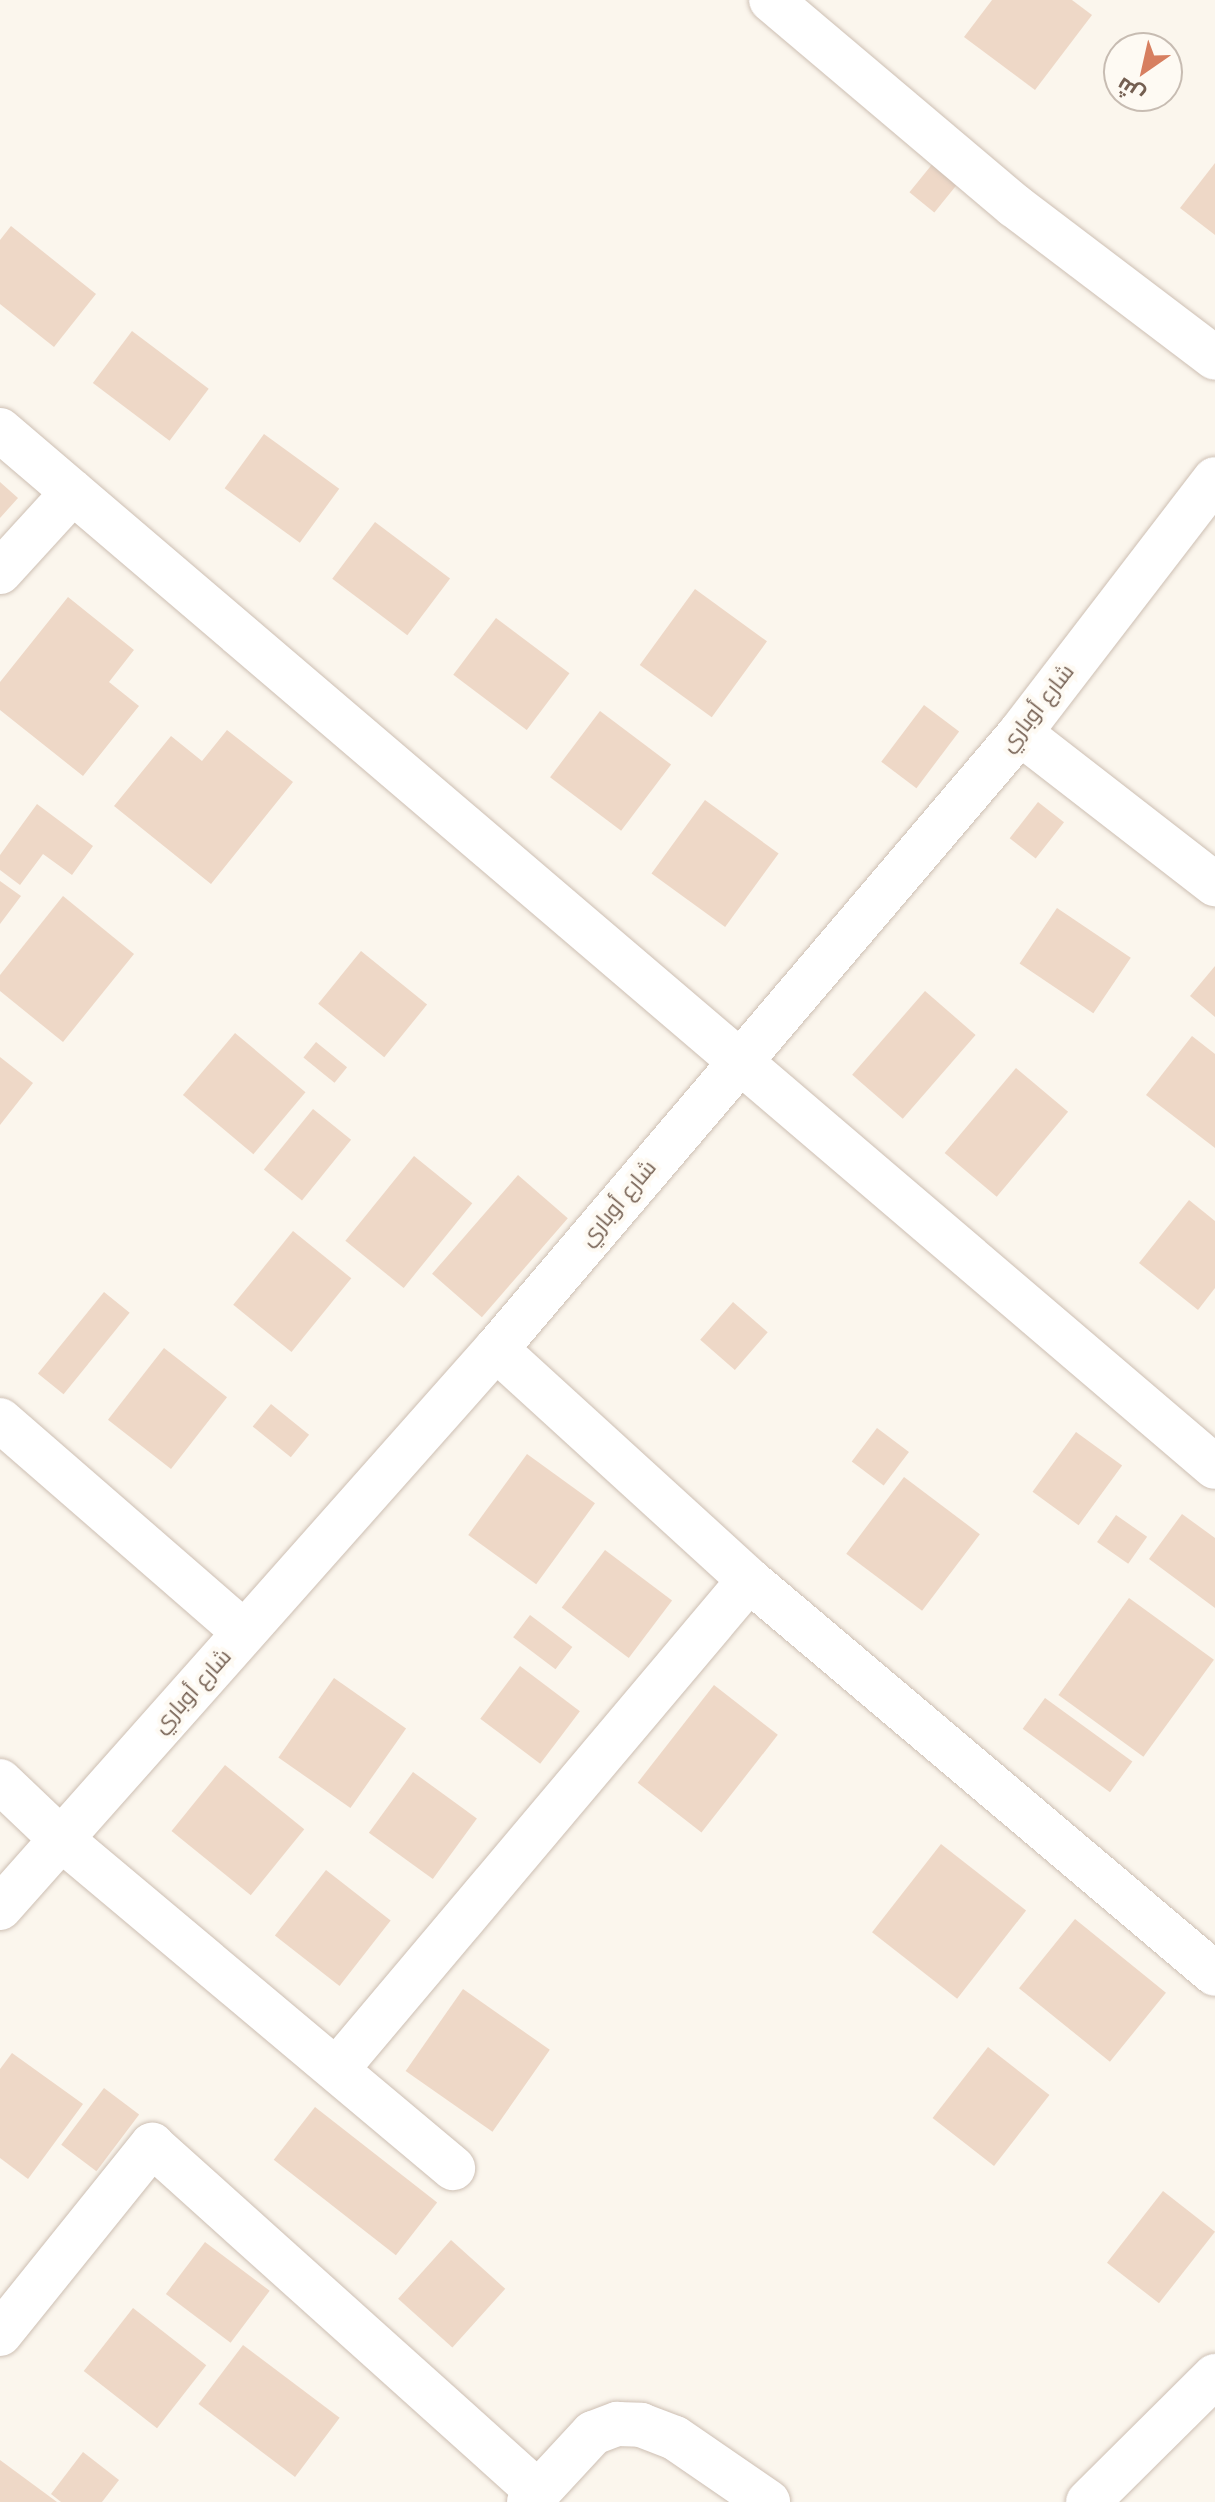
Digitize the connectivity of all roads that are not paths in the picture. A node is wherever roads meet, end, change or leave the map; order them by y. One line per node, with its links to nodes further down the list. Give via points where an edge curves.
1 (771, 0): 2 (street, via 1015,206)
2 (1215, 358)
3 (0, 430): 5 (street)
4 (1215, 479): 7 (street, شارع أوباري)
5 (73, 492): 6 (street); 9 (street)
6 (0, 572)
7 (1020, 733): 8 (street); 9 (street, شارع أوباري)
8 (1208, 865)
9 (736, 1062): 10 (street, شارع أوباري); 12 (street)
10 (496, 1349): 13 (street); 14 (street, شارع أوباري)
11 (0, 1420): 14 (street)
12 (1215, 1467)
13 (749, 1580): 18 (street); 19 (street)
14 (244, 1632): 16 (street, شارع أوباري)
15 (0, 1781): 16 (street)
16 (61, 1839): 17 (street, شارع أوباري); 19 (street)
17 (0, 1908)
18 (1215, 1974)
19 (337, 2069): 20 (street)
20 (453, 2168)
21 (0, 2334): 23 (street, via 152,2145)
22 (1215, 2376): 25 (street)
23 (533, 2496): 24 (street, via 593,2433 617,2424 641,2425 675,2438)
24 (768, 2502)
25 (1088, 2502)

